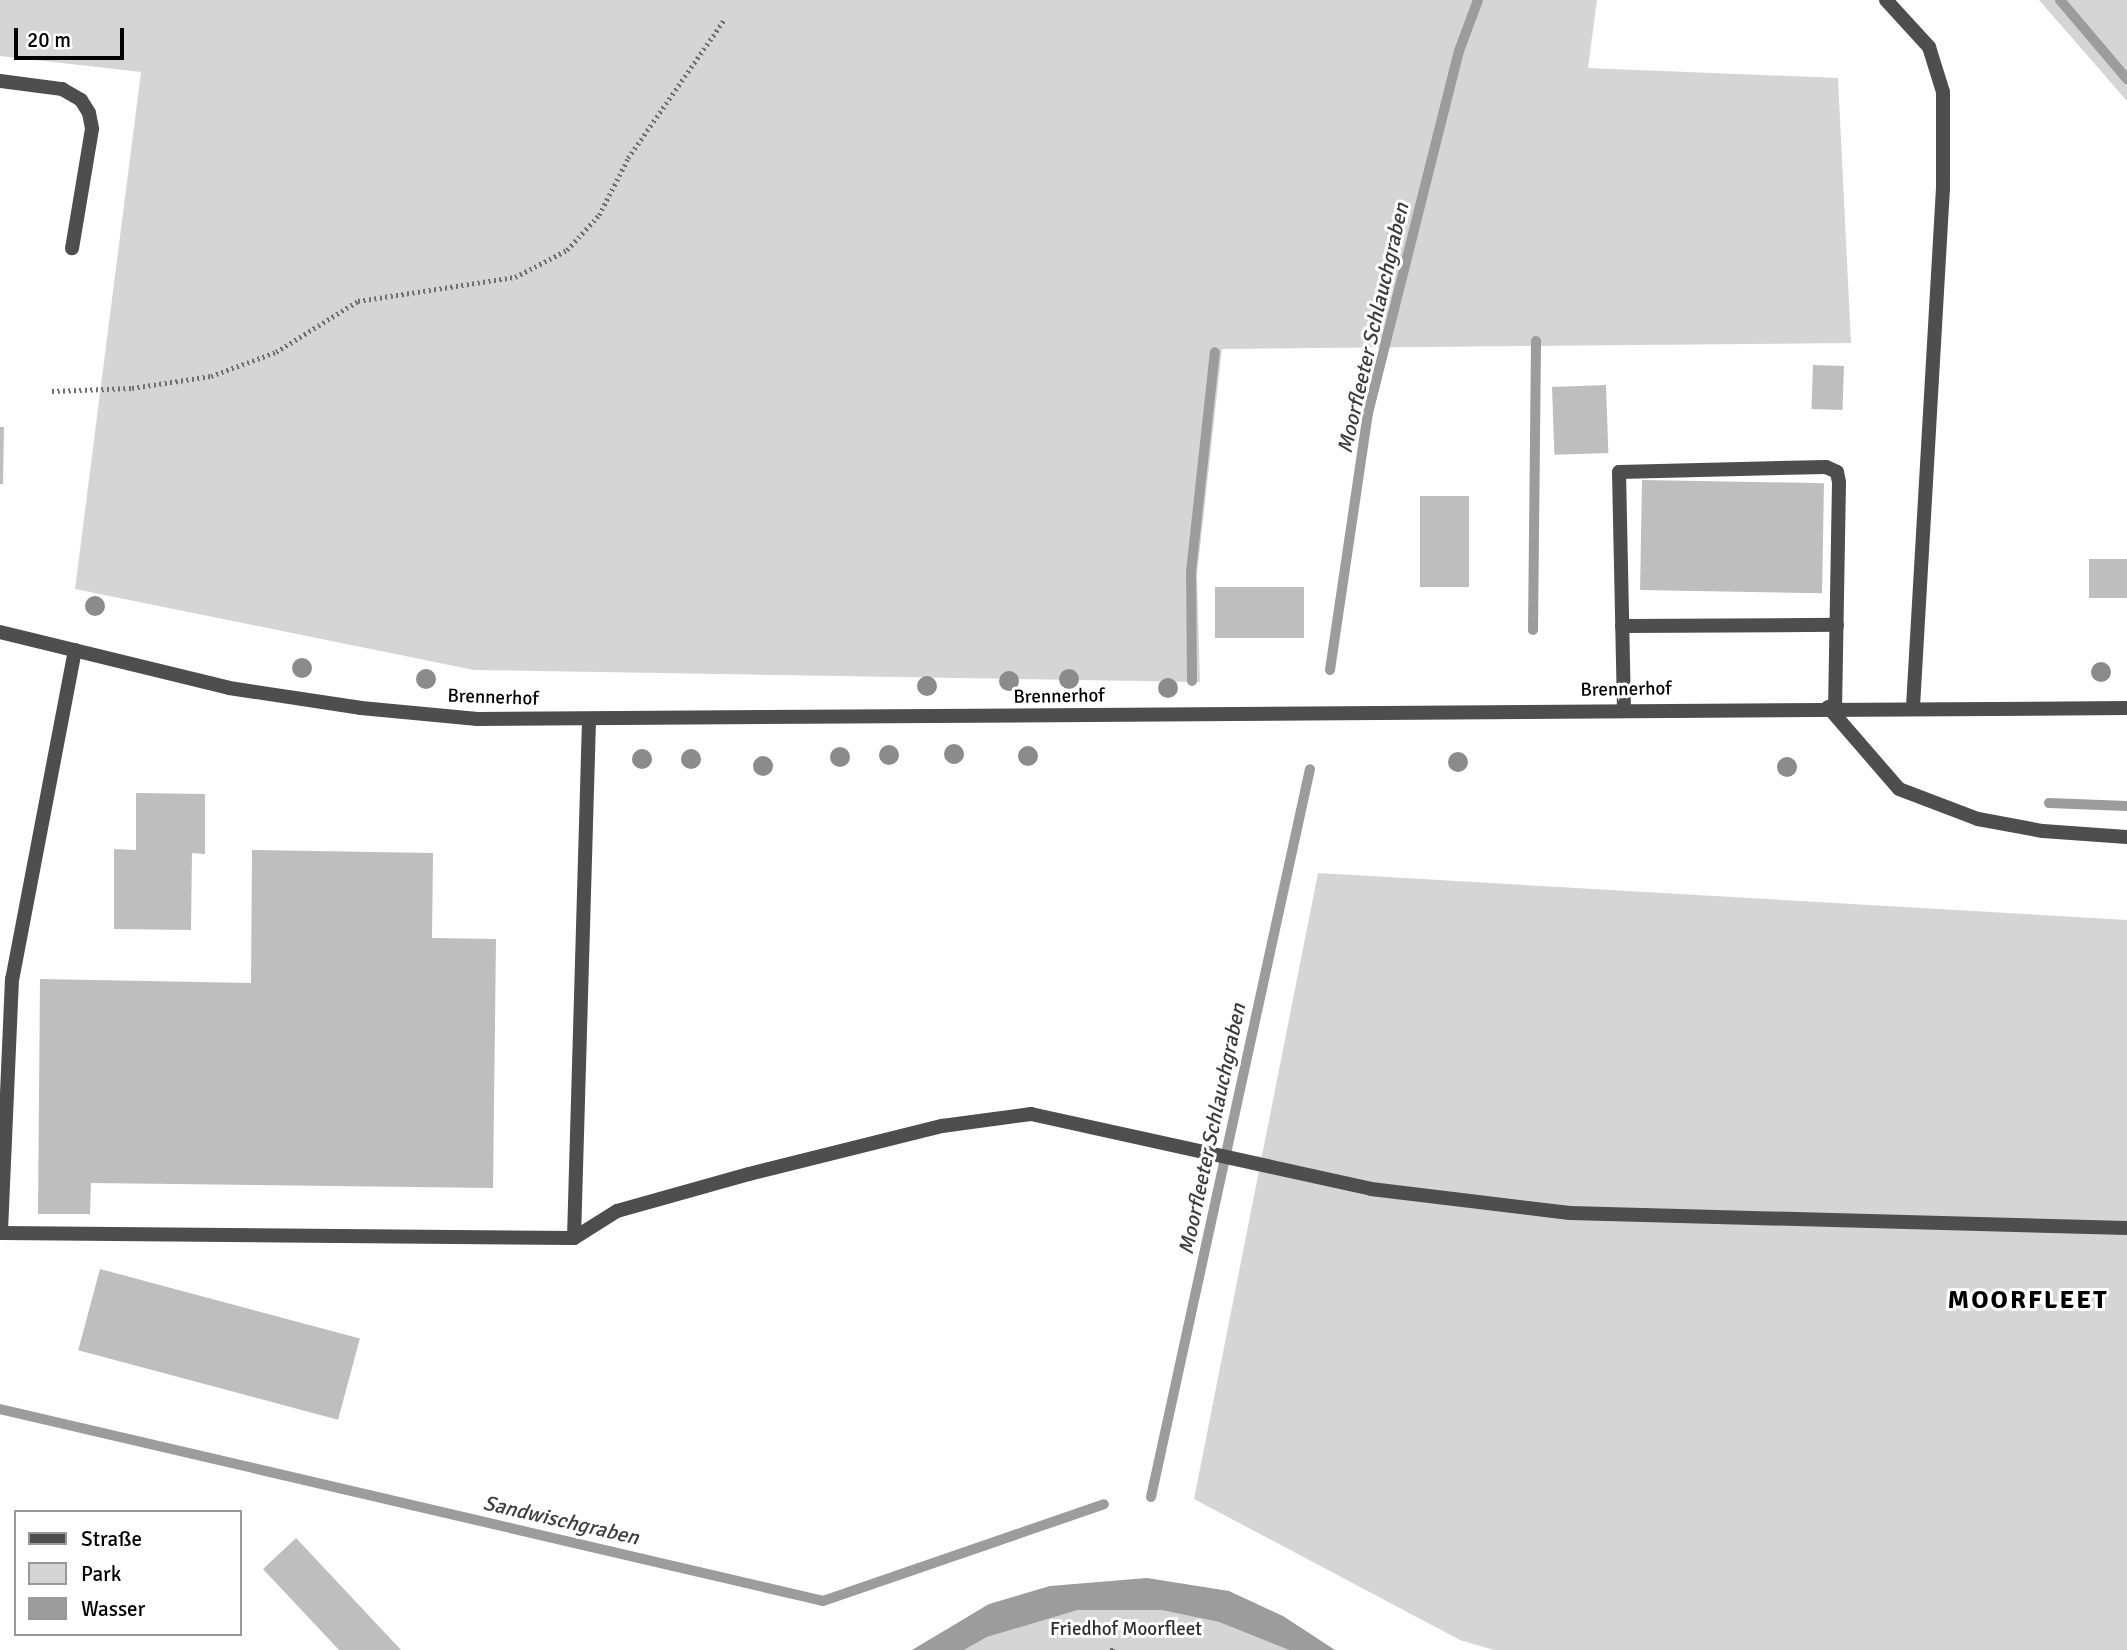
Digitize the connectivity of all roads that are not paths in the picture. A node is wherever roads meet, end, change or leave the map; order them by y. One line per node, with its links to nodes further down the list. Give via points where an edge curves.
1 (1886, 0): 8 (street, via 1929,47 1943,92 1943,188)
2 (0, 81): 3 (street, via 62,89 81,100 89,113 92,129)
3 (72, 248)
4 (1836, 625): 5 (street); 5 (street, via 1839,482 1837,472 1826,467 1619,472); 9 (street)
5 (1622, 626): 11 (street)
6 (0, 632): 7 (street, Brennerhof)
7 (75, 650): 12 (street, Brennerhof, via 229,688 361,708 477,719); 15 (street, via 12,979 1,1233)
8 (1913, 706): 9 (street, Brennerhof); 10 (street, Brennerhof)
9 (1831, 707): 11 (street, Brennerhof); 13 (street, via 1899,789 1978,818 2043,831)
10 (2127, 708)
11 (1624, 710): 12 (street, Brennerhof)
12 (589, 719): 15 (street)
13 (2127, 837)
14 (2127, 1228): 15 (street, via 1570,1213 1371,1189 1031,1114 942,1126 748,1174 617,1211)
15 (574, 1238)

